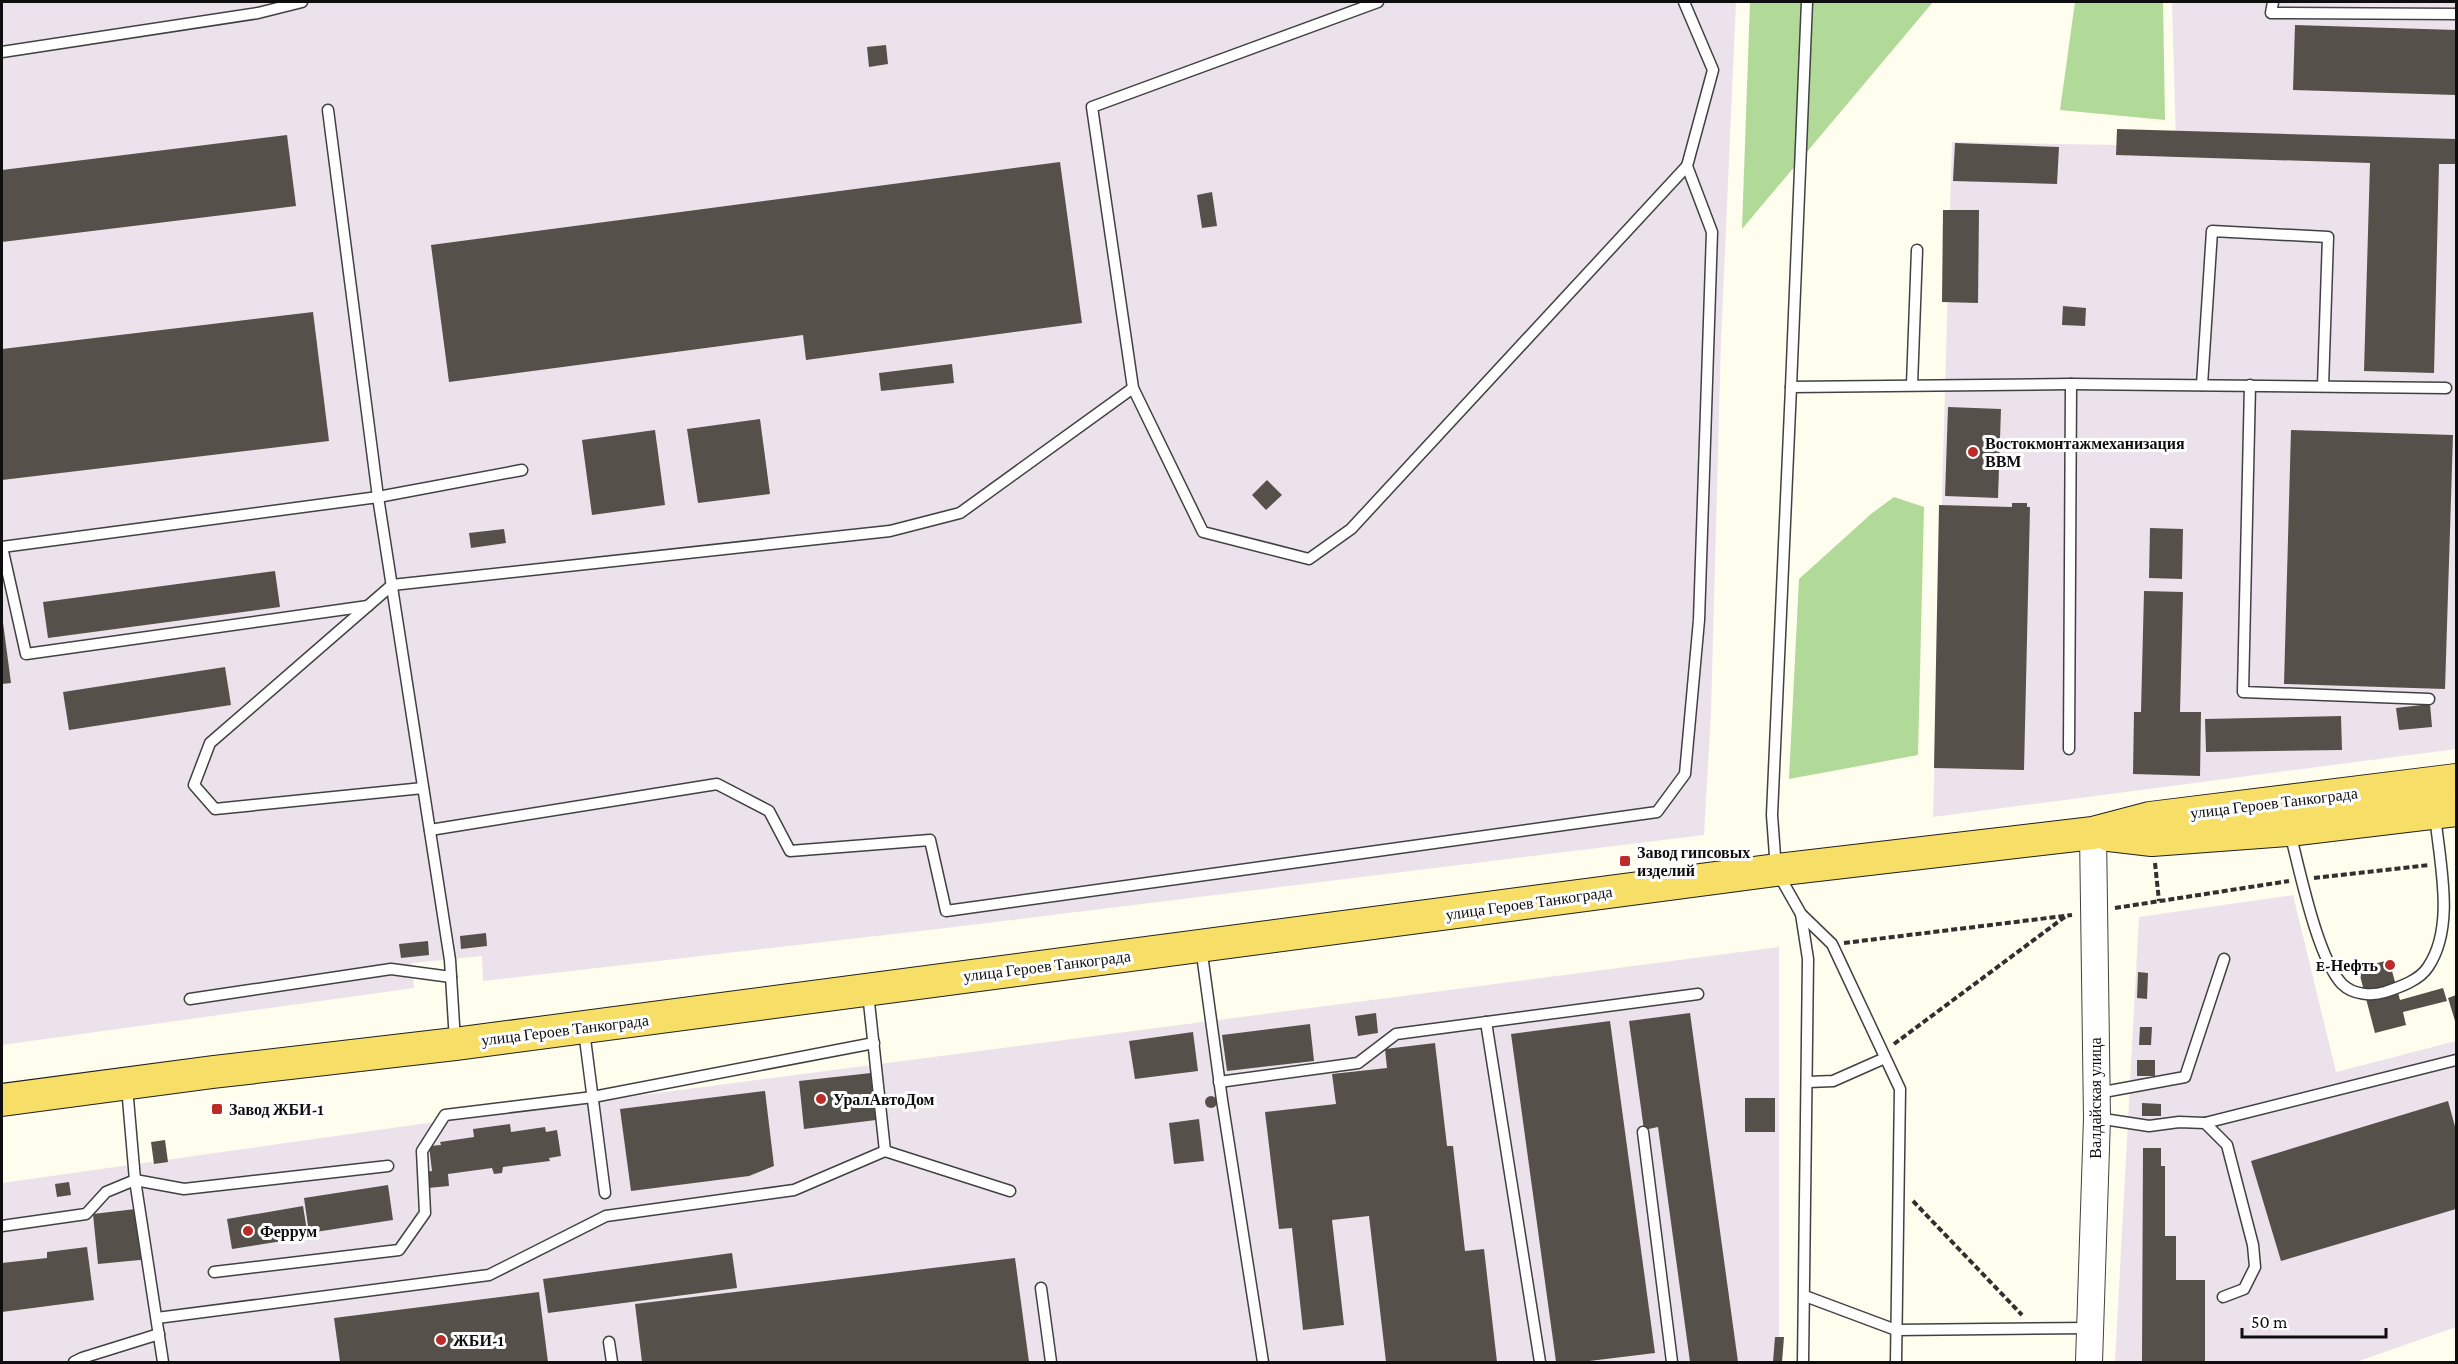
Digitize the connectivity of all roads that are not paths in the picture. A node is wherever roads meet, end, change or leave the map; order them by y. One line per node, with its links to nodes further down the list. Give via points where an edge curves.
1 (302, 2): 7 (lane, via 258,13)
2 (1378, 2): 17 (lane, via 1092,107)
3 (1684, 2): 9 (lane, via 1713,70)
4 (1807, 2): 16 (lane)
5 (2273, 2): 6 (lane, via 2271,13)
6 (2457, 14)
7 (2, 52)
8 (328, 110): 20 (lane)
9 (1687, 166): 17 (lane, via 1352,530 1309,558 1203,532); 29 (lane, via 1712,232 1699,620 1684,774 1657,813 946,911 930,840 790,851 769,811 717,784)
10 (1917, 250): 12 (lane)
11 (2071, 384): 12 (lane); 13 (lane); 25 (lane)
12 (1912, 385): 16 (lane)
13 (2202, 385): 14 (lane); 15 (lane, via 2212,231 2328,237)
14 (2250, 385): 15 (lane); 24 (lane, via 2243,692)
15 (2323, 386): 18 (lane)
16 (1791, 387): 32 (lane, via 1772,815)
17 (1133, 388): 22 (lane, via 960,513 890,531)
18 (2446, 388)
19 (522, 470): 20 (lane)
20 (378, 497): 21 (lane); 22 (lane)
21 (2, 547): 23 (lane, via 26,654)
22 (392, 585): 23 (lane); 27 (lane)
23 (368, 606): 27 (lane, via 210,743 194,785 215,809)
24 (2429, 699)
25 (2069, 749)
26 (2457, 780): 31 (main road, улица Героев Танкограда, via 2150,818)
27 (423, 788): 29 (lane)
28 (2446, 811): 30 (main road, улица Героев Танкограда); 30 (lane, via 2439,864 2444,898 2442,935 2428,969 2404,986 2380,993 2359,994 2343,985 2326,960)
29 (430, 830): 36 (lane)
30 (2289, 830): 31 (main road, улица Героев Танкограда, via 2152,840)
31 (2093, 833): 32 (main road, улица Героев Танкограда); 49 (street, Валдайская улица)
32 (1776, 870): 33 (lane); 34 (main road, улица Героев Танкограда)
33 (1801, 914): 44 (lane, via 1832,944); 47 (lane, via 1808,959)
34 (1201, 946): 37 (main road, улица Героев Танкограда); 46 (lane)
35 (2224, 959): 49 (lane, via 2185,1077)
36 (451, 977): 39 (lane, via 391,969); 43 (lane)
37 (867, 990): 41 (main road, улица Героев Танкограда); 42 (lane)
38 (1698, 994): 40 (lane)
39 (190, 999)
40 (1486, 1022): 46 (lane, via 1396,1034 1358,1063); 75 (lane)
41 (584, 1027): 43 (main road, улица Героев Танкограда); 50 (lane)
42 (874, 1043): 50 (lane); 55 (lane)
43 (455, 1044): 48 (main road, улица Героев Танкограда)
44 (1884, 1055): 47 (lane, via 1833,1081); 67 (lane, via 1900,1089)
45 (2457, 1060): 53 (lane)
46 (1219, 1082): 74 (lane)
47 (1808, 1082): 63 (lane)
48 (127, 1083): 51 (main road, улица Героев Танкограда); 57 (lane)
49 (2096, 1093): 52 (street, Валдайская улица)
50 (593, 1096): 59 (lane); 61 (lane, via 445,1115 422,1151 425,1213 399,1250)
51 (2, 1100)
52 (2097, 1118): 53 (lane, via 2149,1126); 66 (street, Валдайская улица)
53 (2205, 1123): 64 (lane, via 2227,1145 2253,1245 2255,1267 2244,1289)
54 (1643, 1132): 76 (lane)
55 (885, 1151): 58 (lane); 65 (lane, via 794,1190 606,1216 489,1275)
56 (388, 1166): 57 (lane, via 184,1189)
57 (135, 1180): 60 (lane, via 106,1192 86,1214); 65 (lane)
58 (1010, 1191)
59 (605, 1193)
60 (2, 1226)
61 (214, 1272)
62 (1041, 1288): 73 (lane)
63 (1805, 1296): 67 (lane); 77 (lane)
64 (2223, 1297)
65 (157, 1318): 68 (lane)
66 (2091, 1328): 67 (lane); 79 (street, Валдайская улица)
67 (1896, 1330): 78 (lane)
68 (159, 1334): 70 (lane); 71 (lane)
69 (609, 1342): 72 (lane)
70 (74, 1362)
71 (163, 1362)
72 (612, 1362)
73 (1051, 1362)
74 (1263, 1362)
75 (1540, 1362)
76 (1672, 1362)
77 (1803, 1362)
78 (1896, 1362)
79 (2090, 1362)

